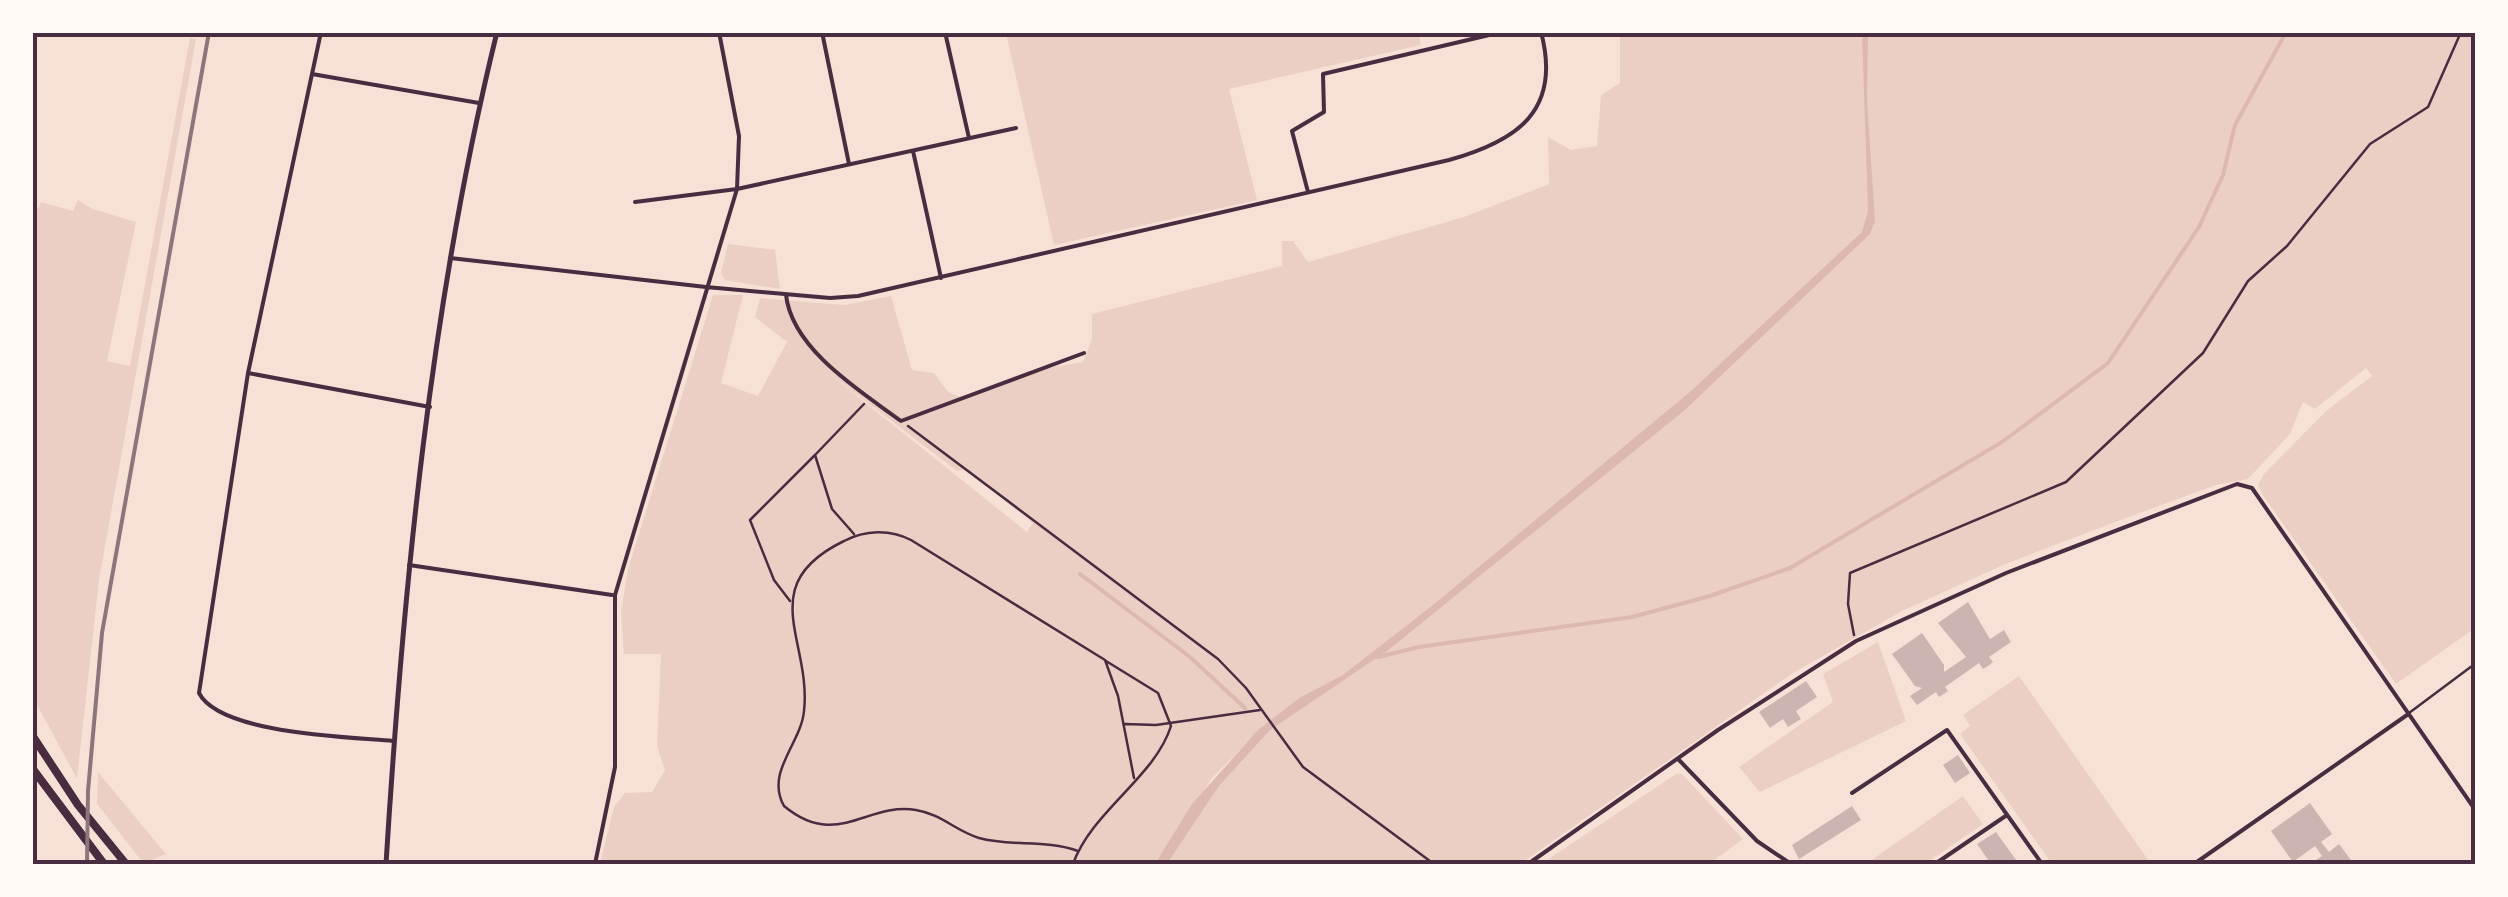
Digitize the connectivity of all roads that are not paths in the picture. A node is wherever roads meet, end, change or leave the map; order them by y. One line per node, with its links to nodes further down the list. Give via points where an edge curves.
1 (320, 32): 8 (street)
2 (497, 32): 9 (street)
3 (719, 32): 14 (street, via 739,136)
4 (822, 32): 13 (street)
5 (945, 32): 11 (street)
6 (1502, 32): 15 (street, via 1323,74 1324,112 1292,131)
7 (1541, 32): 15 (street, via 1546,63 1540,97 1528,121 1503,143)
8 (312, 74): 9 (street); 22 (street)
9 (480, 103): 17 (street)
10 (1016, 128): 11 (street)
11 (969, 138): 12 (street)
12 (913, 151): 13 (street); 18 (street)
13 (849, 164): 14 (street)
14 (737, 190): 16 (street); 19 (street)
15 (1308, 192): 18 (street)
16 (635, 202)
17 (450, 258): 19 (street); 23 (street)
18 (940, 278): 20 (street, via 858,296)
19 (706, 287): 20 (street); 25 (street)
20 (786, 295): 21 (street, via 800,332 901,421)
21 (1084, 353)
22 (248, 374): 23 (street); 29 (street, via 199,694 220,713 264,725)
23 (431, 408): 24 (street)
24 (409, 565): 25 (street); 29 (street)
25 (614, 595): 38 (street, via 615,767)
26 (2476, 663): 27 (lane)
27 (2408, 714): 30 (street, via 2252,488 2237,484 2006,573 1856,641); 33 (street); 43 (street)
28 (32, 735): 36 (main road)
29 (393, 742): 37 (street)
30 (1679, 760): 39 (street); 40 (street, via 1757,840)
31 (32, 768): 35 (main road)
32 (1852, 794): 34 (street, via 1947,730)
33 (2476, 811)
34 (2007, 815): 41 (street); 42 (street)
35 (104, 864)
36 (126, 864)
37 (386, 864)
38 (595, 864)
39 (1528, 864)
40 (1791, 864)
41 (1935, 864)
42 (2042, 864)
43 (2194, 864)

